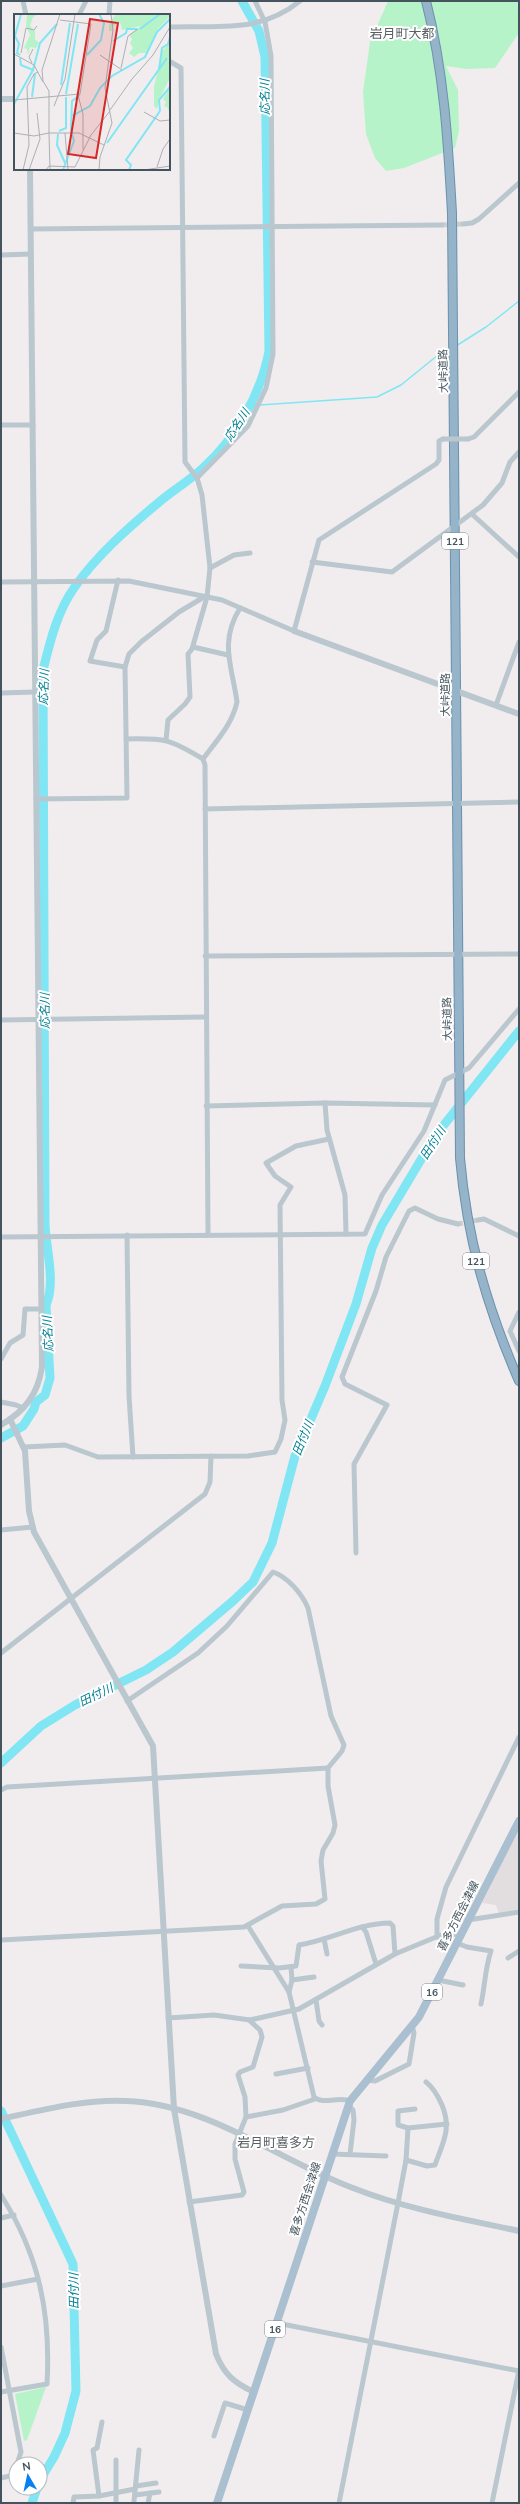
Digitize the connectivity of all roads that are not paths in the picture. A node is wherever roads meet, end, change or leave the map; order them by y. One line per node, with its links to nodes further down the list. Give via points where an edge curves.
1 (22, 1): 7 (street)
2 (86, 1): 8 (street)
3 (110, 1): 9 (street)
4 (255, 1): 10 (street)
5 (300, 1): 10 (street, via 281,16)
6 (426, 1): 30 (highway, 大峠道路 / 121, via 444,100 452,198)
7 (26, 14)
8 (80, 14)
9 (109, 14)
10 (263, 22): 11 (street, via 252,25); 19 (street, via 271,56)
11 (170, 27)
12 (170, 62): 20 (street, via 181,68)
13 (14, 98): 14 (street)
14 (1, 99)
15 (30, 170): 21 (street)
16 (519, 183): 17 (street, via 479,219)
17 (463, 224)
18 (442, 225): 19 (street)
19 (272, 226): 20 (street); 28 (street, via 273,354 266,388 243,433)
20 (183, 227): 21 (street); 28 (street, via 185,462)
21 (31, 228): 23 (street)
22 (1, 254): 23 (street)
23 (31, 254): 26 (street)
24 (519, 392): 33 (street, bridge, via 474,438 439,441 439,460 436,464 319,540)
25 (1, 425): 26 (street)
26 (33, 425): 37 (street)
27 (519, 452): 29 (street, via 510,462 502,483)
28 (196, 477): 34 (street, via 204,506)
29 (473, 514): 30 (street); 32 (street)
30 (455, 528): 33 (street, via 392,572); 45 (highway, 大峠道路 / 121)
31 (250, 553): 34 (street, via 234,555)
32 (519, 557)
33 (312, 562): 40 (street)
34 (210, 568): 38 (street)
35 (118, 580): 37 (street); 38 (street); 44 (street, via 106,631 97,640 90,661)
36 (1, 582): 37 (street)
37 (34, 582): 46 (street)
38 (206, 597): 39 (street, via 222,600); 42 (street); 44 (street, via 179,612 141,642 128,654)
39 (240, 608): 40 (street); 43 (street, via 231,624)
40 (294, 631): 45 (street)
41 (519, 642): 48 (street)
42 (193, 647): 43 (street); 51 (street, via 188,654 187,665 190,697 168,720)
43 (228, 655): 52 (street, via 237,702 236,709 227,729)
44 (125, 667): 50 (street)
45 (456, 691): 48 (street); 55 (highway, 大峠道路 / 121)
46 (35, 692): 47 (street); 53 (street)
47 (1, 693)
48 (496, 705): 49 (street)
49 (519, 714)
50 (126, 739): 51 (street); 53 (street, via 127,798)
51 (166, 740): 52 (street, via 173,741)
52 (203, 759): 56 (street)
53 (38, 799): 63 (street)
54 (519, 802): 55 (street)
55 (456, 803): 56 (street); 57 (highway, 大峠道路 / 121)
56 (205, 809): 59 (street)
57 (457, 954): 58 (street); 59 (street); 64 (highway, 大峠道路 / 121)
58 (519, 954)
59 (205, 956): 61 (street)
60 (519, 1009): 64 (street, via 469,1068)
61 (205, 1017): 63 (street); 67 (street)
62 (1, 1020): 63 (street)
63 (40, 1020): 77 (street)
64 (458, 1073): 66 (street, via 445,1080); 82 (highway, 大峠道路 / 121, via 458,1134 466,1209 478,1268 494,1322)
65 (325, 1103): 66 (street); 67 (street); 68 (street)
66 (435, 1105): 71 (street, via 424,1132 382,1195 367,1231 362,1235)
67 (206, 1106): 73 (street)
68 (329, 1139): 71 (street, via 345,1195); 74 (street, via 296,1146 266,1163 275,1176 291,1187 280,1205)
69 (478, 1220): 75 (street, via 484,1219)
70 (458, 1224): 92 (street, via 438,1219 415,1208 409,1211 389,1250 376,1291 342,1377 345,1384 387,1405 354,1464)
71 (346, 1234): 74 (street)
72 (127, 1235): 73 (street); 77 (street); 89 (street, via 129,1396)
73 (208, 1235): 74 (street)
74 (281, 1235): 88 (street, via 282,1400 286,1415 281,1439 272,1454)
75 (519, 1236)
76 (1, 1237): 77 (street)
77 (39, 1237): 78 (street)
78 (41, 1309): 81 (street, via 25,1309 23,1335 10,1343); 84 (street, via 41,1374 34,1394)
79 (519, 1312): 80 (street, via 510,1331)
80 (519, 1351)
81 (1, 1359)
82 (519, 1381)
83 (1, 1402): 84 (street)
84 (23, 1408): 85 (street)
85 (11, 1422): 86 (street); 87 (street)
86 (1, 1425)
87 (24, 1448): 89 (street, via 65,1445 98,1457); 90 (street, via 29,1512)
88 (211, 1456): 89 (street); 93 (street, via 210,1482 205,1494)
89 (133, 1457)
90 (33, 1527): 91 (street); 93 (street)
91 (1, 1530)
92 (356, 1553)
93 (71, 1600): 94 (street); 95 (street)
94 (1, 1653)
95 (127, 1701): 97 (street, via 198,1653 227,1626 273,1572 279,1574 301,1595 308,1608 330,1716 344,1745); 98 (street, via 152,1746)
96 (519, 1737): 107 (street, via 446,1887 437,1919)
97 (328, 1768): 98 (street); 103 (street, via 328,1786 335,1825 323,1850 321,1861 325,1899 316,1904 282,1906)
98 (154, 1778): 99 (street, via 7,1787); 105 (street)
99 (1, 1790)
100 (518, 1825): 102 (main road, 喜多方西会津線 / 16)
101 (519, 1912): 102 (street)
102 (468, 1920): 106 (main road, 喜多方西会津線 / 16)
103 (248, 1926): 105 (street); 117 (street)
104 (362, 1927): 108 (street); 113 (street, via 390,1923 393,1926); 115 (street)
105 (165, 1932): 109 (street); 127 (street)
106 (462, 1934): 107 (street); 110 (main road, 喜多方西会津線 / 16)
107 (437, 1937): 113 (street)
108 (324, 1939): 112 (street); 118 (street, via 300,1945 298,1965)
109 (1, 1940)
110 (457, 1943): 121 (main road, 喜多方西会津線 / 16); 125 (street, via 491,1951)
111 (519, 1951): 114 (street)
112 (327, 1954)
113 (395, 1954): 115 (street)
114 (508, 1958)
115 (376, 1964): 124 (street)
116 (241, 1966): 117 (street)
117 (273, 1967): 118 (street); 123 (street)
118 (291, 1967): 120 (street)
119 (314, 1977): 120 (street)
120 (292, 1980): 123 (street)
121 (438, 1980): 122 (street); 130 (main road, 喜多方西会津線 / 16, via 425,2008)
122 (463, 1985)
123 (289, 1992): 126 (street)
124 (316, 2000): 126 (street); 129 (street)
125 (480, 2004)
126 (293, 2010): 128 (street); 131 (street)
127 (168, 2018): 128 (street, via 214,2015); 137 (street)
128 (249, 2020): 139 (street, via 260,2030 262,2037 252,2067 238,2075 245,2097)
129 (322, 2025)
130 (412, 2025): 133 (main road, 喜多方西会津線 / 16); 133 (street, via 414,2033 409,2064 375,2081)
131 (308, 2068): 132 (street); 135 (street)
132 (276, 2074)
133 (366, 2080): 136 (main road, 喜多方西会津線 / 16)
134 (426, 2082): 141 (street, via 438,2096)
135 (316, 2099): 136 (street, via 341,2098); 139 (street, via 283,2110)
136 (350, 2104): 144 (main road, 喜多方西会津線 / 16); 145 (street, via 354,2120)
137 (174, 2109): 140 (street, via 139,2102 105,2101); 143 (street); 150 (street)
138 (416, 2109): 142 (street, via 397,2112 398,2126)
139 (246, 2117): 143 (street)
140 (1, 2119)
141 (447, 2124): 142 (street); 147 (street, via 435,2165 427,2166)
142 (408, 2128): 147 (street)
143 (240, 2134): 148 (street); 150 (street, via 235,2144 235,2159 244,2194)
144 (332, 2154): 145 (street); 148 (main road, 喜多方西会津線 / 16)
145 (350, 2154): 146 (street)
146 (386, 2156)
147 (406, 2160): 151 (street)
148 (324, 2176): 151 (street); 157 (main road, 喜多方西会津線 / 16)
149 (1, 2194): 152 (street)
150 (189, 2202): 163 (street, via 216,2354 229,2378)
151 (398, 2203): 154 (street, via 449,2217); 158 (street)
152 (14, 2216): 153 (street); 155 (street, via 32,2252)
153 (1, 2218)
154 (519, 2231)
155 (38, 2279): 156 (street); 161 (street, via 49,2352 47,2384)
156 (1, 2286)
157 (277, 2322): 158 (street); 163 (main road, 喜多方西会津線 / 16)
158 (371, 2340): 160 (street); 180 (street)
159 (1, 2347): 161 (street)
160 (519, 2371): 181 (street)
161 (9, 2391): 162 (street); 168 (street)
162 (1, 2392)
163 (254, 2392): 164 (main road, 喜多方西会津線 / 16)
164 (248, 2410): 166 (street, via 225,2403); 179 (main road, 喜多方西会津線 / 16)
165 (102, 2422): 175 (street, via 97,2448 93,2450)
166 (214, 2436)
167 (140, 2450): 171 (street)
168 (20, 2456)
169 (116, 2460): 173 (street)
170 (156, 2483): 171 (street)
171 (136, 2488): 173 (street); 174 (street, via 134,2498)
172 (158, 2492): 174 (street)
173 (115, 2493): 175 (street); 177 (street)
174 (150, 2494): 178 (street)
175 (99, 2496): 176 (street, via 74,2497)
176 (73, 2503)
177 (116, 2503)
178 (148, 2503)
179 (216, 2503)
180 (338, 2503)
181 (492, 2503)

